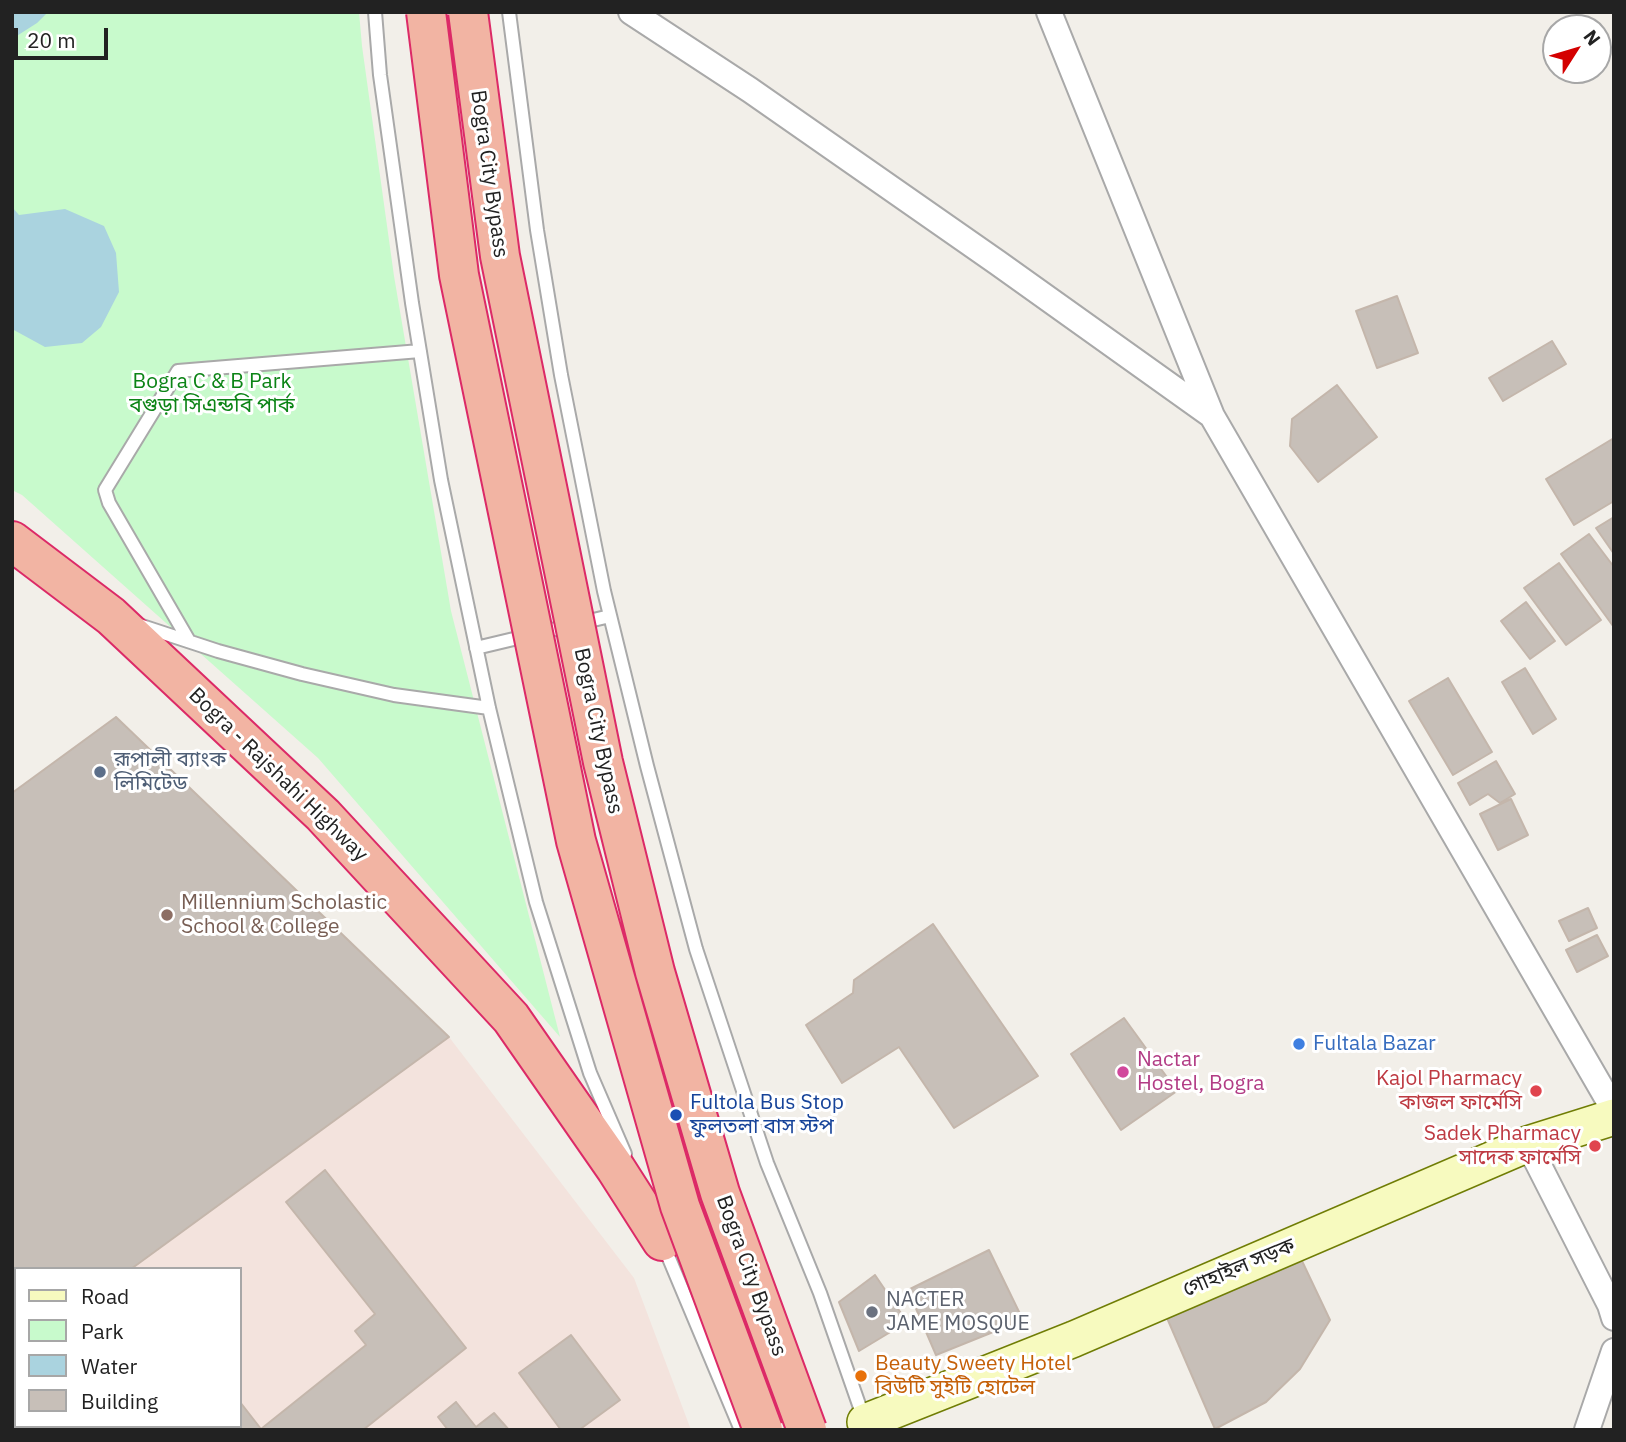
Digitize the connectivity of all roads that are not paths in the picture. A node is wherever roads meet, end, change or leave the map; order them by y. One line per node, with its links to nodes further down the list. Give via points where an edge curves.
1 (374, 12): 7 (lane)
2 (426, 12): 23 (highway, Bogra City Bypass, bridge, via 459,275 576,841 680,1206)
3 (468, 12): 24 (highway, Bogra City Bypass, bridge, via 500,256 603,762 655,972 720,1193)
4 (509, 12): 11 (lane, via 541,256)
5 (631, 12): 8 (street, via 750,90)
6 (1049, 12): 8 (street)
7 (420, 351): 12 (lane, via 178,371 105,490); 13 (lane)
8 (1212, 416): 15 (street)
9 (12, 541): 10 (highway, Bogra - Rajshahi Highway)
10 (111, 616): 12 (lane); 18 (highway, Bogra - Rajshahi Highway, via 323,814 511,1018)
11 (610, 616): 13 (lane); 21 (lane, via 696,949 767,1163)
12 (189, 642): 14 (lane, via 394,695)
13 (476, 648): 14 (lane)
14 (489, 708): 18 (lane, via 536,902 590,1073)
15 (1614, 1110)
16 (1614, 1117): 17 (main road, গোহাইল সড়ক)
17 (1528, 1144): 19 (street); 21 (main road, গোহাইল সড়ক)
18 (662, 1241): 22 (lane)
19 (1614, 1318)
20 (1614, 1351): 25 (street)
21 (867, 1426)
22 (741, 1430)
23 (763, 1430)
24 (807, 1430)
25 (1587, 1430)

